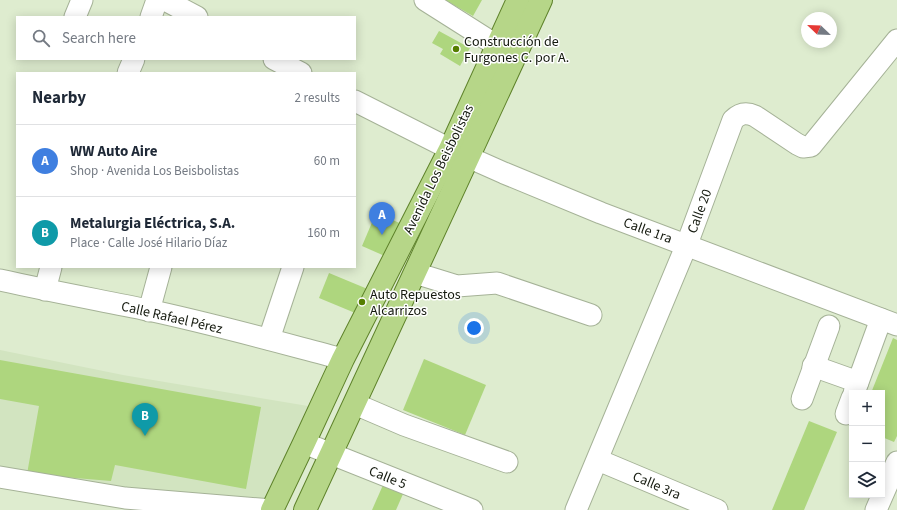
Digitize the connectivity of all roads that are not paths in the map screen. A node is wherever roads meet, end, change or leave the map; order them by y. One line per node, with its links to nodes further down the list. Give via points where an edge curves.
1 (82, 0): 6 (street)
2 (425, 0): 10 (street)
3 (518, 0): 10 (main road, Avenida Los Beisbolistas)
4 (541, 0): 16 (main road, Avenida Los Beisbolistas)
5 (169, 1): 7 (street); 8 (street)
6 (75, 16)
7 (151, 16)
8 (195, 16)
9 (897, 40): 17 (street, Calle 20, via 811,146 803,147 797,144 755,116 744,113 732,120)
10 (496, 45): 16 (main road, Avenida Los Beisbolistas)
11 (134, 60): 13 (street)
12 (276, 60): 14 (street)
13 (128, 72)
14 (299, 72)
15 (356, 102): 16 (street, Calle 1ra)
16 (459, 153): 17 (street, Calle 1ra, via 601,213); 21 (main road, Avenida Los Beisbolistas); 29 (main road, Avenida Los Beisbolistas)
17 (687, 244): 26 (street, Calle 1ra); 37 (street, Calle 20)
18 (51, 268): 23 (street)
19 (161, 268): 24 (street)
20 (293, 268): 28 (street)
21 (415, 273): 25 (street, via 457,286 497,283); 34 (main road, Avenida Los Beisbolistas)
22 (0, 280): 23 (street, Calle Rafael Pérez)
23 (45, 290): 24 (street, Calle Rafael Pérez)
24 (149, 310): 28 (street, Calle Rafael Pérez)
25 (591, 315)
26 (889, 322): 31 (street)
27 (829, 326): 30 (street)
28 (269, 340): 29 (street, Calle Rafael Pérez)
29 (343, 359): 35 (main road, Avenida Los Beisbolistas)
30 (814, 366): 32 (street); 33 (street)
31 (856, 390)
32 (849, 394)
33 (802, 399)
34 (355, 404): 36 (main road, Avenida Los Beisbolistas); 38 (street, via 404,425)
35 (304, 443): 36 (street, Calle 5); 42 (main road, Avenida Los Beisbolistas)
36 (332, 454): 43 (main road, Avenida Los Beisbolistas); 44 (street, Calle 5)
37 (598, 460): 45 (street, Calle 20); 46 (street, Calle 3ra)
38 (508, 462)
39 (897, 462): 47 (street)
40 (0, 477): 41 (street)
41 (134, 504): 42 (street)
42 (272, 510)
43 (305, 510)
44 (472, 510)
45 (576, 510)
46 (716, 510)
47 (876, 510)

